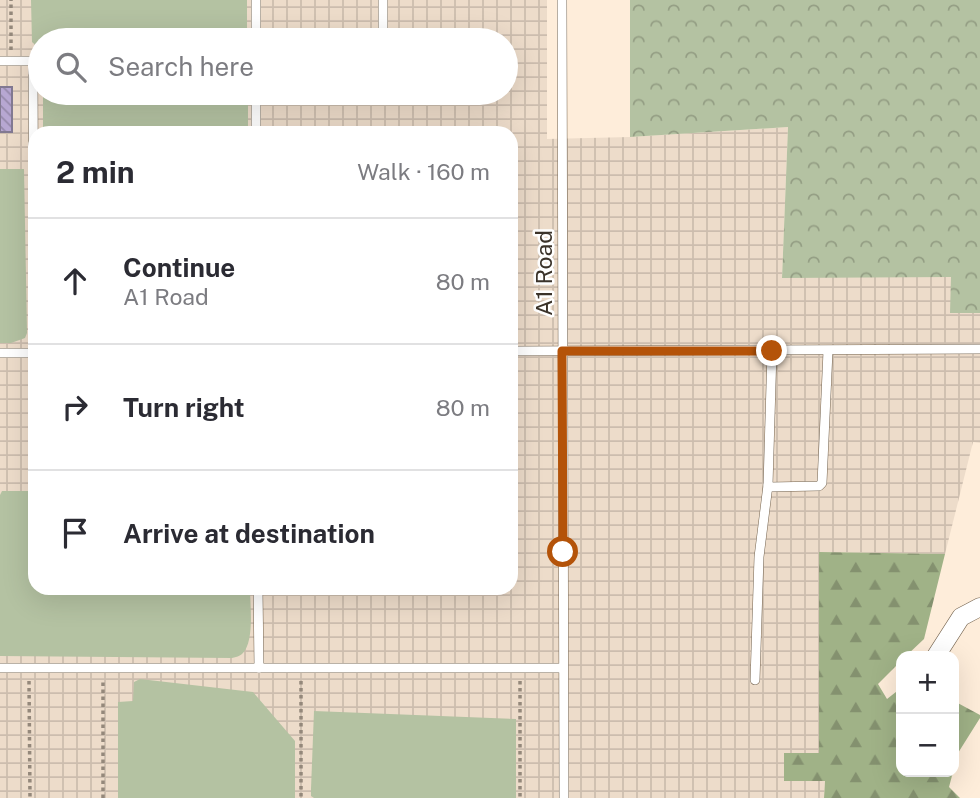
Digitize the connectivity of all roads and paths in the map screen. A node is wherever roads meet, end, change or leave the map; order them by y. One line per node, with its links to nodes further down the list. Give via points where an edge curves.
1 (11, 0): 7 (path)
2 (256, 0): 5 (lane)
3 (383, 0): 6 (lane)
4 (562, 0): 15 (lane, A1 Road)
5 (256, 28)
6 (383, 28)
7 (5, 61): 8 (lane)
8 (28, 61)
9 (37, 105): 11 (lane)
10 (256, 105): 12 (lane)
11 (36, 126)
12 (256, 126)
13 (980, 349): 17 (lane)
14 (518, 351): 15 (lane)
15 (562, 351): 16 (lane); 30 (lane, A1 Road)
16 (772, 351): 17 (lane); 20 (lane)
17 (828, 351): 20 (lane, via 822,483)
18 (0, 353): 19 (lane)
19 (28, 353)
20 (768, 485): 31 (lane)
21 (258, 595): 27 (lane)
22 (980, 607): 23 (street, via 961,617)
23 (939, 651)
24 (0, 668): 25 (lane)
25 (29, 668): 26 (lane); 32 (path)
26 (103, 668): 27 (lane); 33 (path)
27 (259, 668): 28 (lane)
28 (301, 668): 29 (lane); 34 (path)
29 (520, 668): 30 (lane); 35 (path)
30 (563, 668): 36 (lane, A1 Road)
31 (755, 680)
32 (30, 798)
33 (103, 798)
34 (301, 798)
35 (520, 798)
36 (564, 798)

